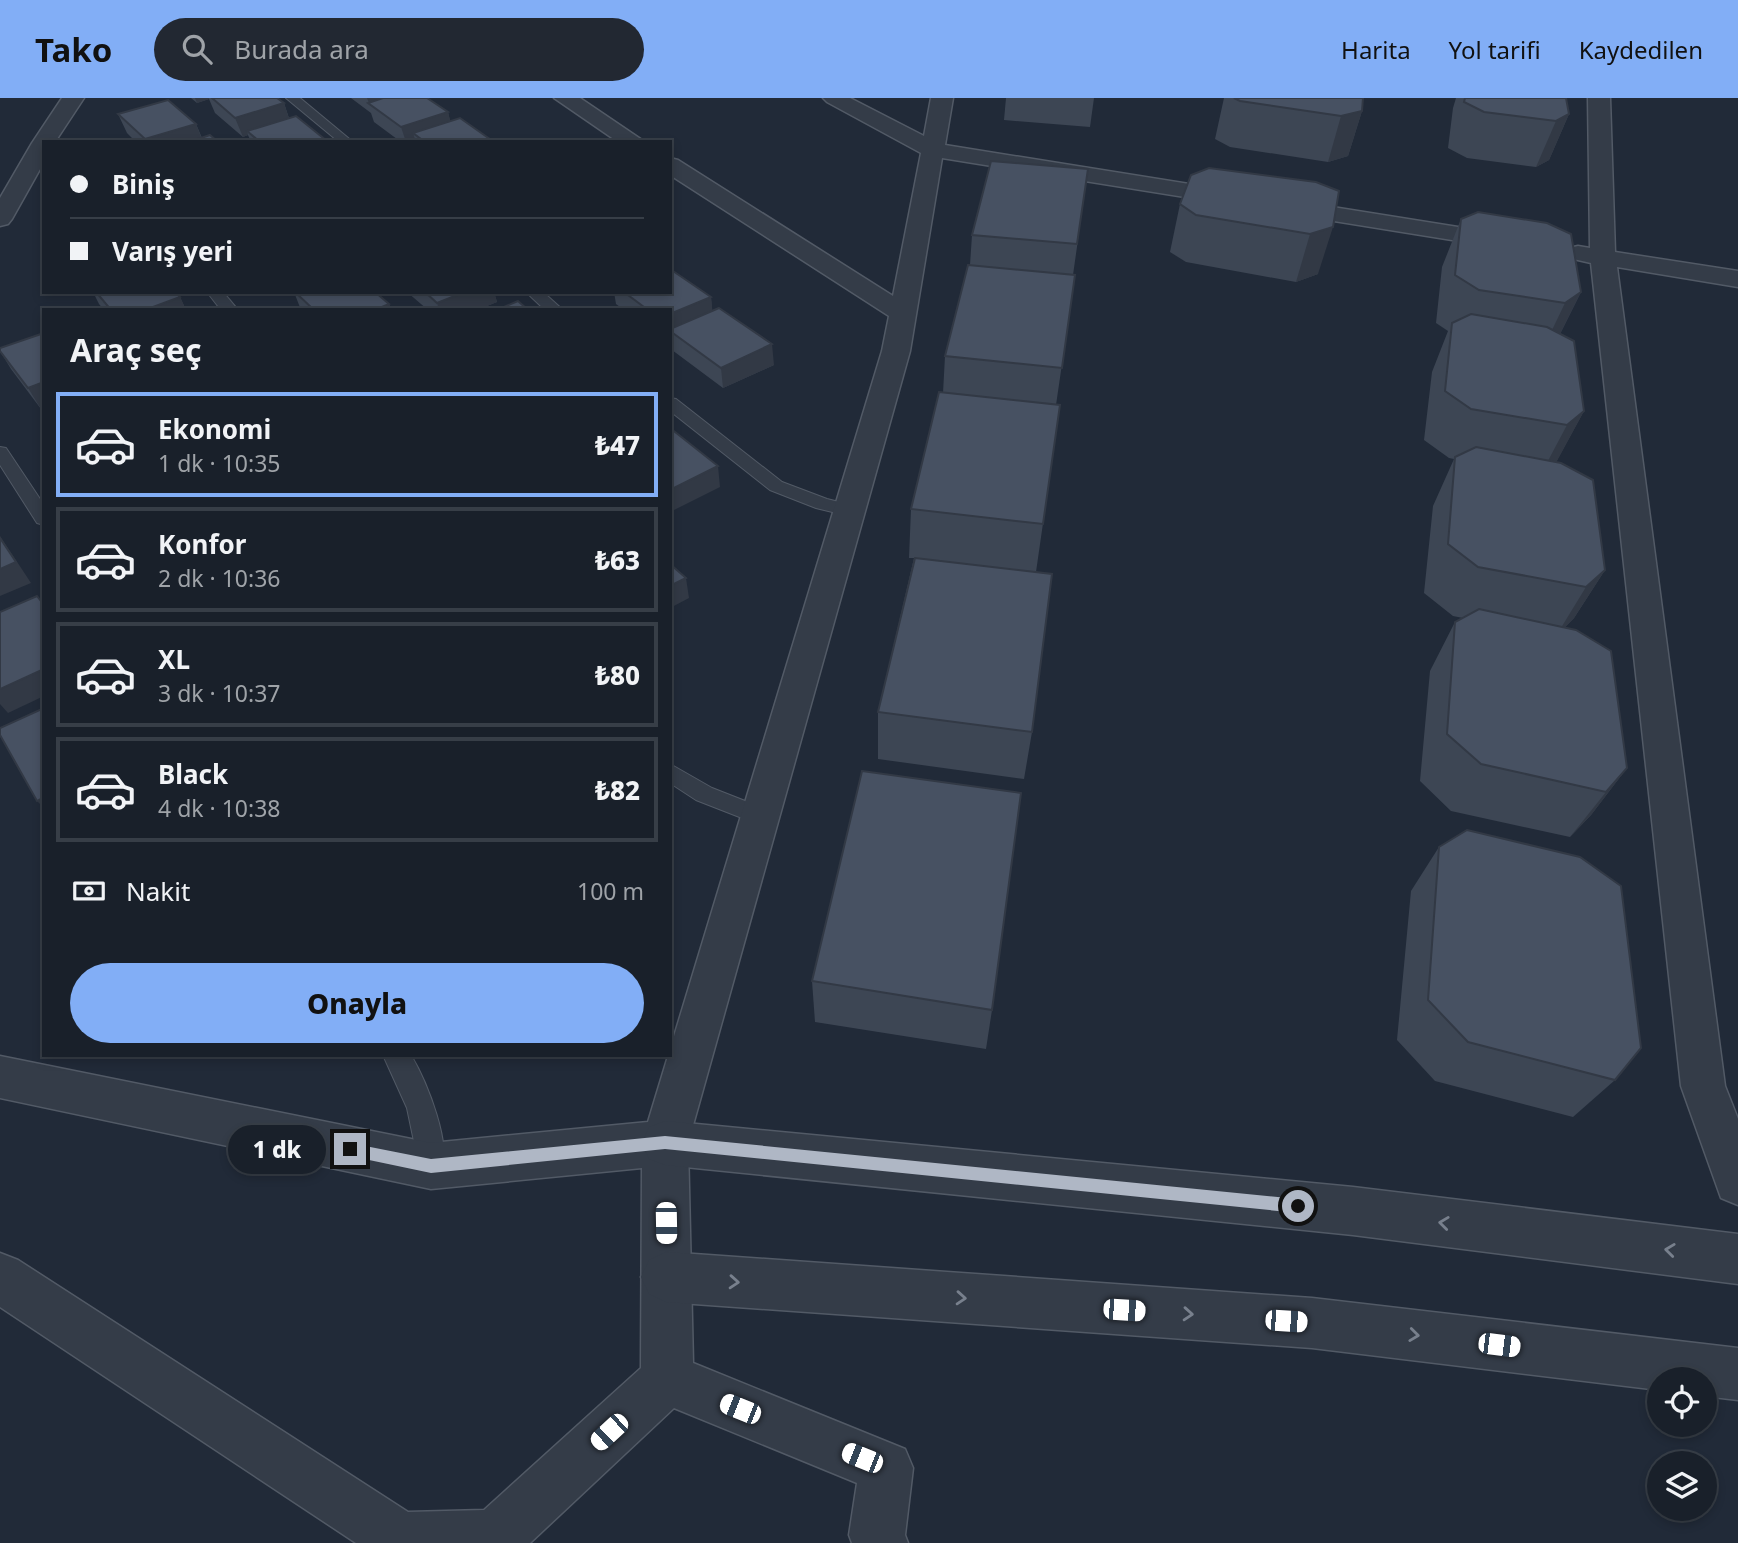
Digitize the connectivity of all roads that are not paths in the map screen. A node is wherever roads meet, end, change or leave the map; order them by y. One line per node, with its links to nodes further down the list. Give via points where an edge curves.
1 (73, 98): 7 (street)
2 (292, 98): 8 (lane)
3 (565, 98): 9 (street)
4 (834, 98): 11 (street)
5 (942, 98): 11 (street)
6 (1599, 98): 14 (street)
7 (45, 140)
8 (344, 140)
9 (631, 140)
10 (42, 145): 13 (street)
11 (933, 150): 14 (street); 20 (street)
12 (672, 166): 20 (street)
13 (0, 219)
14 (1603, 257): 15 (street); 31 (street, via 1703,1086)
15 (1738, 279)
16 (216, 294): 18 (lane)
17 (535, 294): 19 (lane)
18 (228, 308)
19 (553, 308)
20 (902, 313): 23 (street, via 896,351)
21 (672, 405): 23 (lane, via 776,486)
22 (0, 452): 24 (lane)
23 (849, 510): 26 (street)
24 (42, 516)
25 (672, 773): 26 (lane, via 704,794)
26 (760, 816): 29 (street)
27 (397, 1057): 30 (lane, via 423,1111)
28 (0, 1077): 30 (street)
29 (665, 1143): 30 (street); 32 (street, one-way to 29, via 1353,1211); 33 (street)
30 (431, 1166)
31 (1738, 1182)
32 (1738, 1259)
33 (666, 1277): 35 (street, one-way to 35, via 1312,1323); 36 (street)
34 (0, 1278): 36 (street, via 401,1540 495,1538)
35 (1738, 1374)
36 (667, 1379): 37 (street, via 886,1468 877,1535)
37 (880, 1543)

